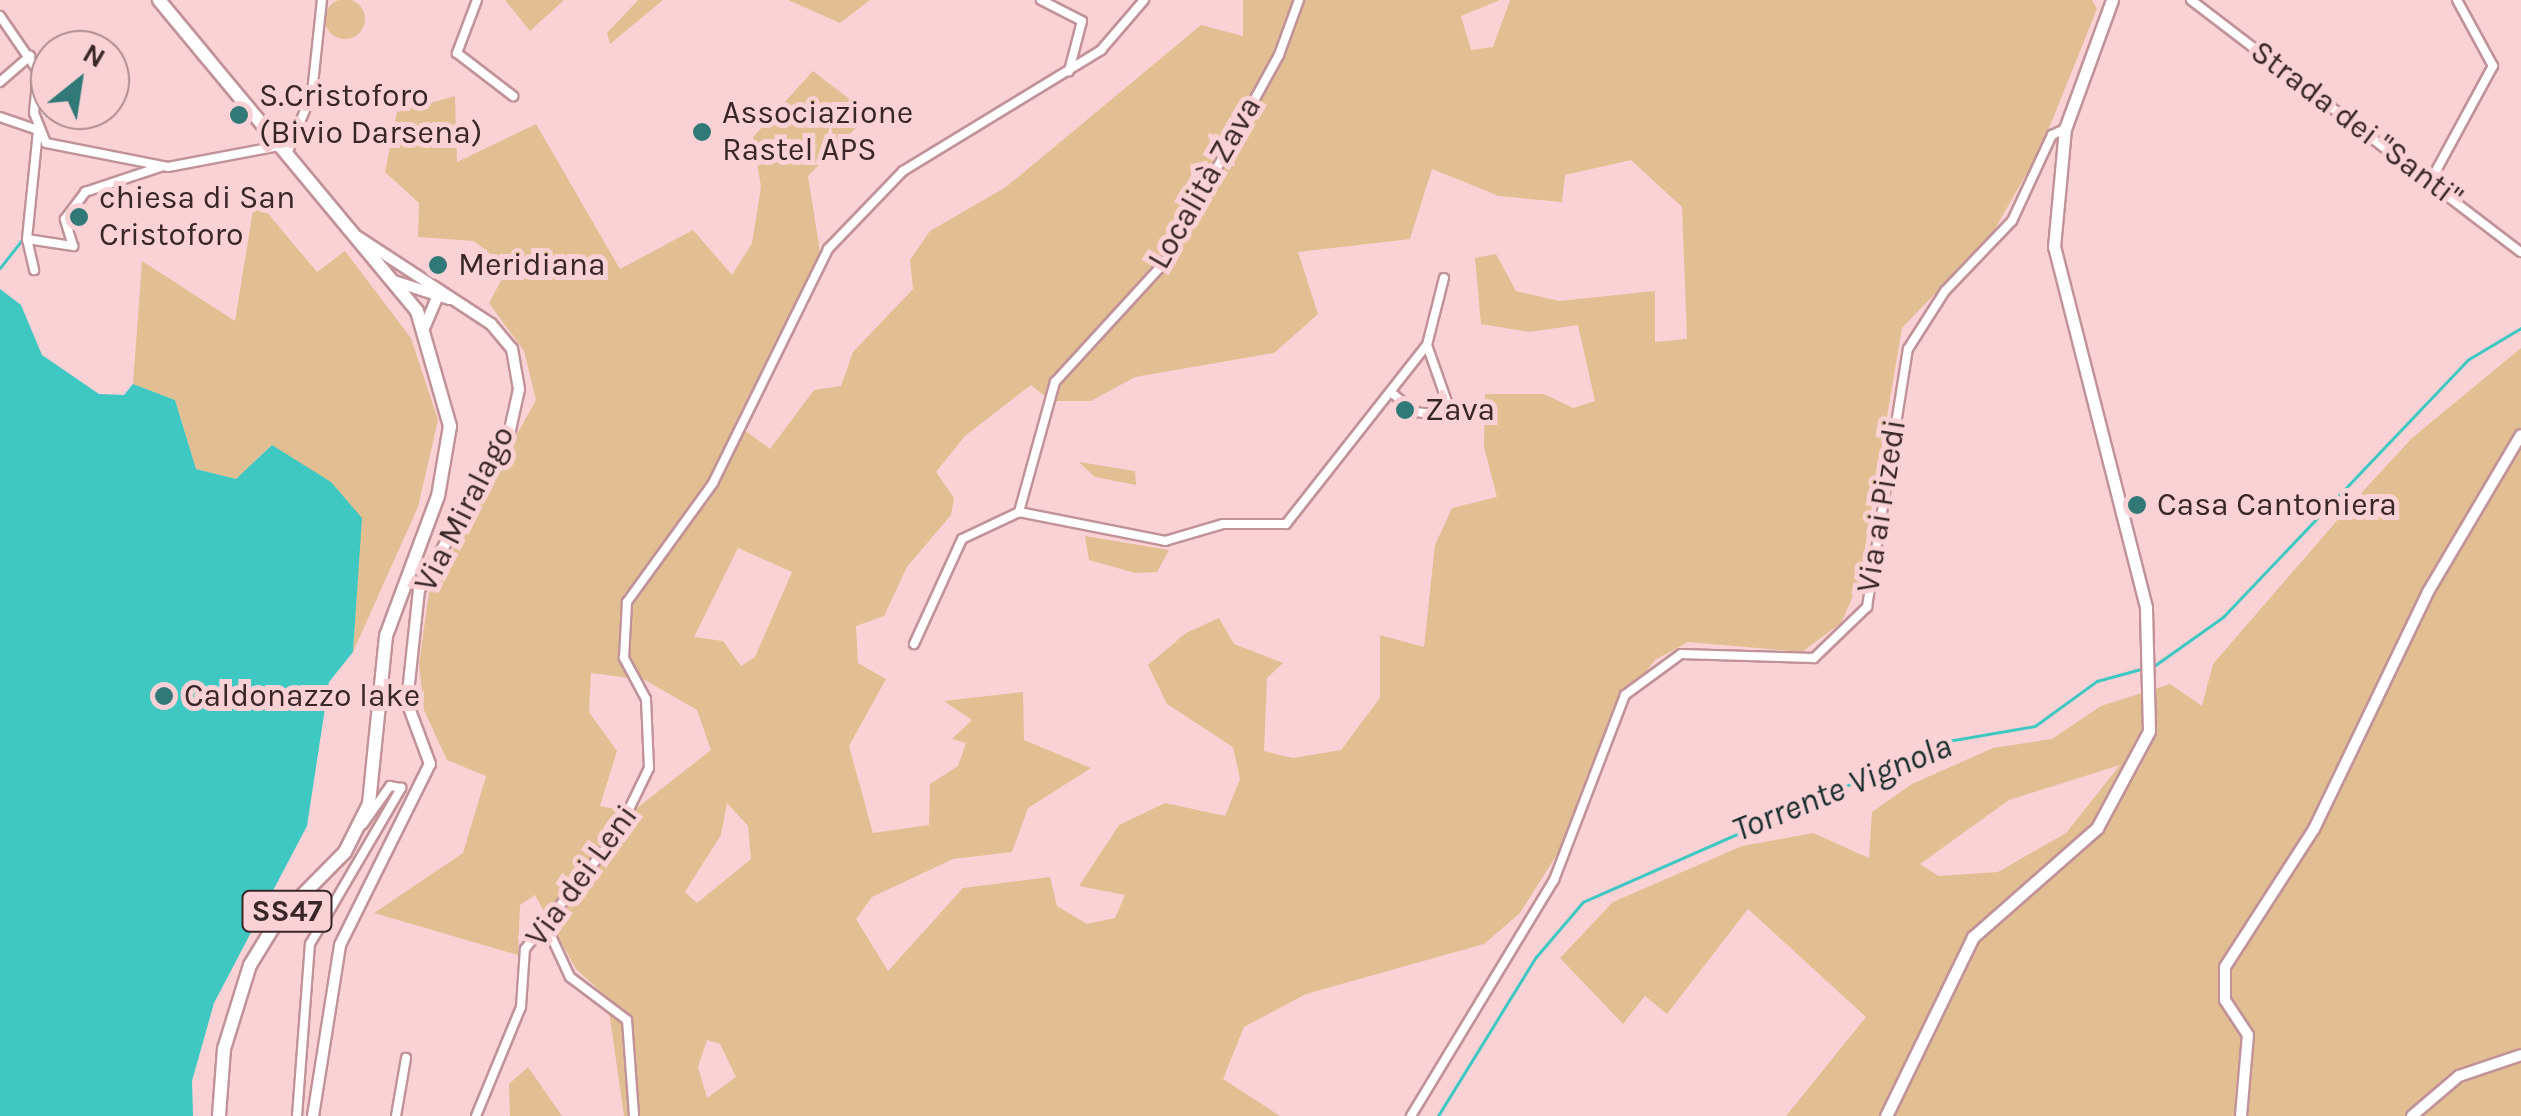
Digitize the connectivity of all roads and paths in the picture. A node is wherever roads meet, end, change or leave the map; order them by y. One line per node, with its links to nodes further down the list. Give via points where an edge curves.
1 (159, 0): 19 (main road, SS47)
2 (322, 0): 19 (street, via 312,93)
3 (477, 0): 14 (street, via 457,53)
4 (1041, 0): 12 (street, via 1082,21)
5 (1298, 0): 35 (street, Località Zava, via 1279,56 1165,262 1055,382)
6 (2112, 0): 18 (main road)
7 (2190, 0): 21 (street, Strada dei "Santi")
8 (2457, 0): 21 (street, via 2493,66)
9 (1140, 1): 12 (street, Via dei Leni)
10 (0, 16): 11 (street)
11 (30, 56): 13 (street)
12 (1069, 71): 38 (street, Via dei Leni, via 938,144 872,197 782,326 713,483 635,588 620,627 654,734 638,800)
13 (0, 82)
14 (513, 96)
15 (0, 117): 16 (street)
16 (30, 127)
17 (38, 130): 20 (street, via 60,148); 23 (street)
18 (2065, 130): 47 (street, Via ai Pizedi, via 2052,134 2012,221 1946,292 1908,350 1867,608 1814,658 1681,654 1625,695 1554,880); 48 (main road, via 2054,247 2064,312 2122,502 2152,652 2153,697 2138,765 2118,798 2097,828 1973,936)
19 (283, 150): 20 (street); 22 (main road, SS47)
20 (163, 166): 23 (street, via 85,192 65,218 73,246)
21 (2431, 180): 24 (street, Strada dei "Santi")
22 (354, 234): 25 (street); 28 (main road, SS47)
23 (26, 239): 26 (street)
24 (2521, 252)
25 (410, 269): 28 (street); 30 (street)
26 (34, 270)
27 (1444, 278): 32 (street)
28 (392, 280): 29 (street); 31 (main road, SS47)
29 (438, 295): 30 (street); 31 (street)
30 (473, 309): 43 (street, Via Miralago, via 512,349 520,389 510,430 419,590 407,702 430,764 340,946)
31 (425, 326): 37 (main road, SS47, via 447,399 446,462 386,636 372,783)
32 (1428, 345): 33 (street); 33 (street, via 1452,416 1415,412)
33 (1392, 394): 35 (street, via 1373,405 1286,524 1223,524 1165,541)
34 (2521, 435): 49 (street, via 2428,592 2314,829 2225,967 2225,1000 2248,1036)
35 (1019, 512): 36 (street, via 962,539)
36 (914, 644)
37 (359, 828): 41 (main road, SS47, via 250,965 224,1048); 42 (street, via 390,786 401,788 310,944)
38 (544, 922): 45 (street, Via dei Leni, via 524,949 521,1007); 46 (street, via 570,977 627,1020)
39 (2521, 1055): 50 (street, via 2459,1076)
40 (406, 1058): 44 (street)
41 (219, 1116)
42 (297, 1116)
43 (313, 1116)
44 (396, 1116)
45 (476, 1116)
46 (634, 1116)
47 (1411, 1116)
48 (1886, 1116)
49 (2241, 1116)
50 (2412, 1116)

